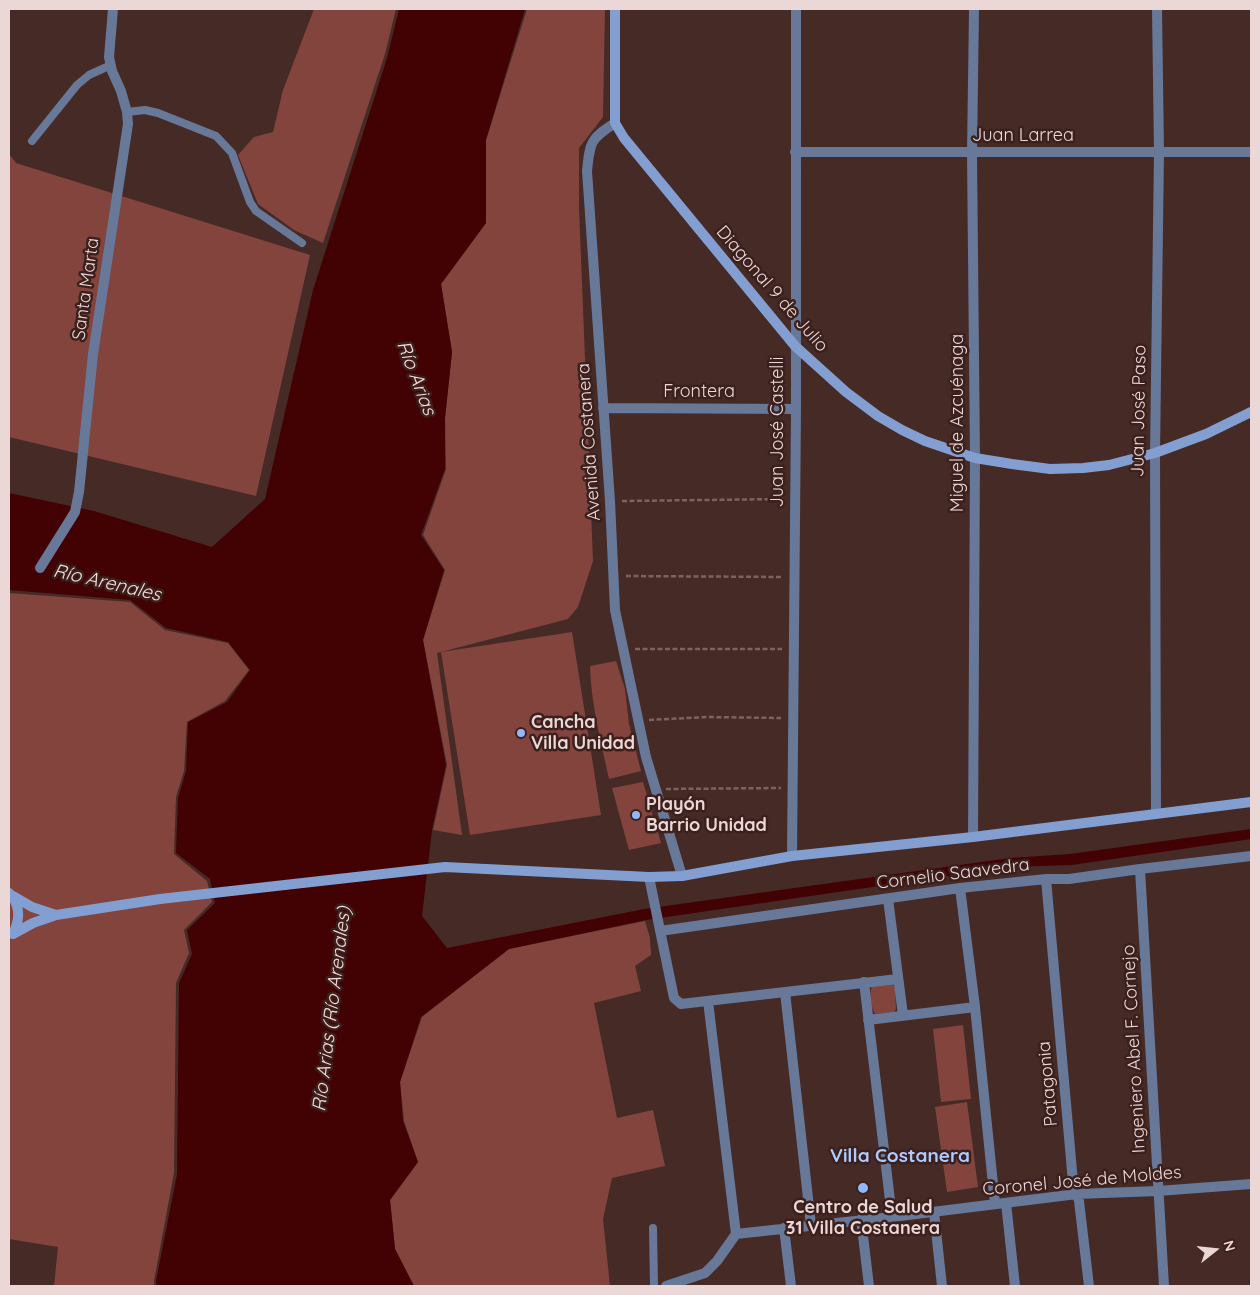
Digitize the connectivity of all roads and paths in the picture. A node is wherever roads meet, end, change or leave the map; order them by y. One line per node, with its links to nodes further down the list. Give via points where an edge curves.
1 (113, 9): 6 (street, Santa Marta)
2 (615, 9): 8 (street)
3 (796, 9): 10 (street, Juan José Castelli)
4 (974, 9): 13 (street, Miguel de Azcuénaga)
5 (1157, 9): 11 (street, Juan José Paso)
6 (111, 65): 7 (street, Santa Marta); 9 (lane, via 89,75 77,85)
7 (127, 112): 14 (lane, via 145,110 158,113 216,136 232,152 256,211); 23 (street, Santa Marta, via 128,124 93,354 79,492 75,512)
8 (615, 122): 15 (street, Diagonal 9 de Julio, via 624,138); 16 (street, Avenida Costanera, via 592,140 587,171)
9 (32, 141)
10 (795, 152): 13 (street, Juan Larrea); 15 (street, Juan José Castelli)
11 (1159, 152): 12 (street, Juan Larrea); 13 (street, Juan Larrea); 19 (street, Juan José Paso)
12 (1251, 152)
13 (972, 153): 20 (street, Miguel de Azcuénaga)
14 (302, 242)
15 (794, 346): 17 (street, Juan José Castelli); 20 (street, Diagonal 9 de Julio, via 878,416 925,441)
16 (603, 408): 17 (street, Frontera); 22 (street, Avenida Costanera)
17 (796, 409): 21 (street, Juan José Castelli)
18 (1251, 412): 19 (street, Diagonal 9 de Julio, via 1206,434)
19 (1155, 453): 20 (street, Diagonal 9 de Julio, via 1109,465 1050,469); 33 (street, Juan José Paso)
20 (975, 458): 34 (street, Miguel de Azcuénaga)
21 (795, 499): 22 (path); 25 (street, Juan José Castelli)
22 (610, 501): 24 (street, Avenida Costanera)
23 (40, 568)
24 (613, 576): 25 (path); 26 (street, Avenida Costanera, via 615,610)
25 (794, 577): 27 (street, Juan José Castelli)
26 (624, 649): 27 (path); 29 (street, Avenida Costanera)
27 (794, 649): 28 (street, Juan José Castelli)
28 (793, 718): 29 (path); 30 (street, Juan José Castelli)
29 (638, 720): 31 (street, Avenida Costanera)
30 (792, 788): 31 (path); 35 (street, Juan José Castelli)
31 (656, 789): 38 (street, Avenida Costanera)
32 (1251, 802): 33 (street, Cornelio Saavedra)
33 (1156, 814): 34 (street, Cornelio Saavedra)
34 (973, 838): 35 (street, Cornelio Saavedra)
35 (792, 856): 38 (street, Cornelio Saavedra)
36 (1251, 856): 37 (street, Cornelio Saavedra)
37 (1140, 869): 40 (street, Cornelio Saavedra, via 1070,879); 55 (street, Ingeniero Abel F. Cornejo)
38 (682, 876): 39 (street, Cornelio Saavedra)
39 (649, 877): 44 (street, Cornelio Saavedra, via 445,867 160,899); 45 (street)
40 (1046, 878): 41 (street, Cornelio Saavedra); 56 (street, Patagonia, via 1073,1182)
41 (960, 888): 43 (street, Cornelio Saavedra); 51 (street)
42 (10, 894): 44 (street, via 32,907); 46 (street, via 19,914 18,925)
43 (888, 899): 45 (street, Cornelio Saavedra); 47 (street)
44 (56, 915): 46 (street, Cornelio Saavedra)
45 (660, 931): 50 (street, via 674,998 681,1004)
46 (11, 936)
47 (898, 979): 48 (street); 52 (street)
48 (864, 982): 49 (street); 53 (street)
49 (785, 992): 50 (street); 62 (street)
50 (708, 1001): 65 (street)
51 (975, 1007): 52 (street); 58 (street)
52 (903, 1015): 53 (street)
53 (868, 1020): 60 (street)
54 (1251, 1184): 55 (street, Coronel José de Moldes)
55 (1158, 1191): 56 (street, Coronel José de Moldes); 73 (street, Ingeniero Abel F. Cornejo)
56 (1077, 1194): 57 (street, Coronel José de Moldes); 72 (street, Patagonia)
57 (1006, 1203): 58 (street, Coronel José de Moldes); 71 (street)
58 (995, 1204): 59 (street, Coronel José de Moldes)
59 (934, 1212): 60 (street, Coronel José de Moldes); 70 (street)
60 (892, 1217): 61 (street, Coronel José de Moldes)
61 (861, 1219): 62 (street, Coronel José de Moldes); 69 (street)
62 (811, 1225): 64 (street, Coronel José de Moldes)
63 (654, 1228): 66 (lane)
64 (784, 1228): 65 (street, Coronel José de Moldes); 68 (street)
65 (736, 1234): 67 (street, via 704,1273)
66 (654, 1286)
67 (666, 1286)
68 (791, 1286)
69 (869, 1286)
70 (942, 1286)
71 (1015, 1286)
72 (1089, 1286)
73 (1164, 1286)

